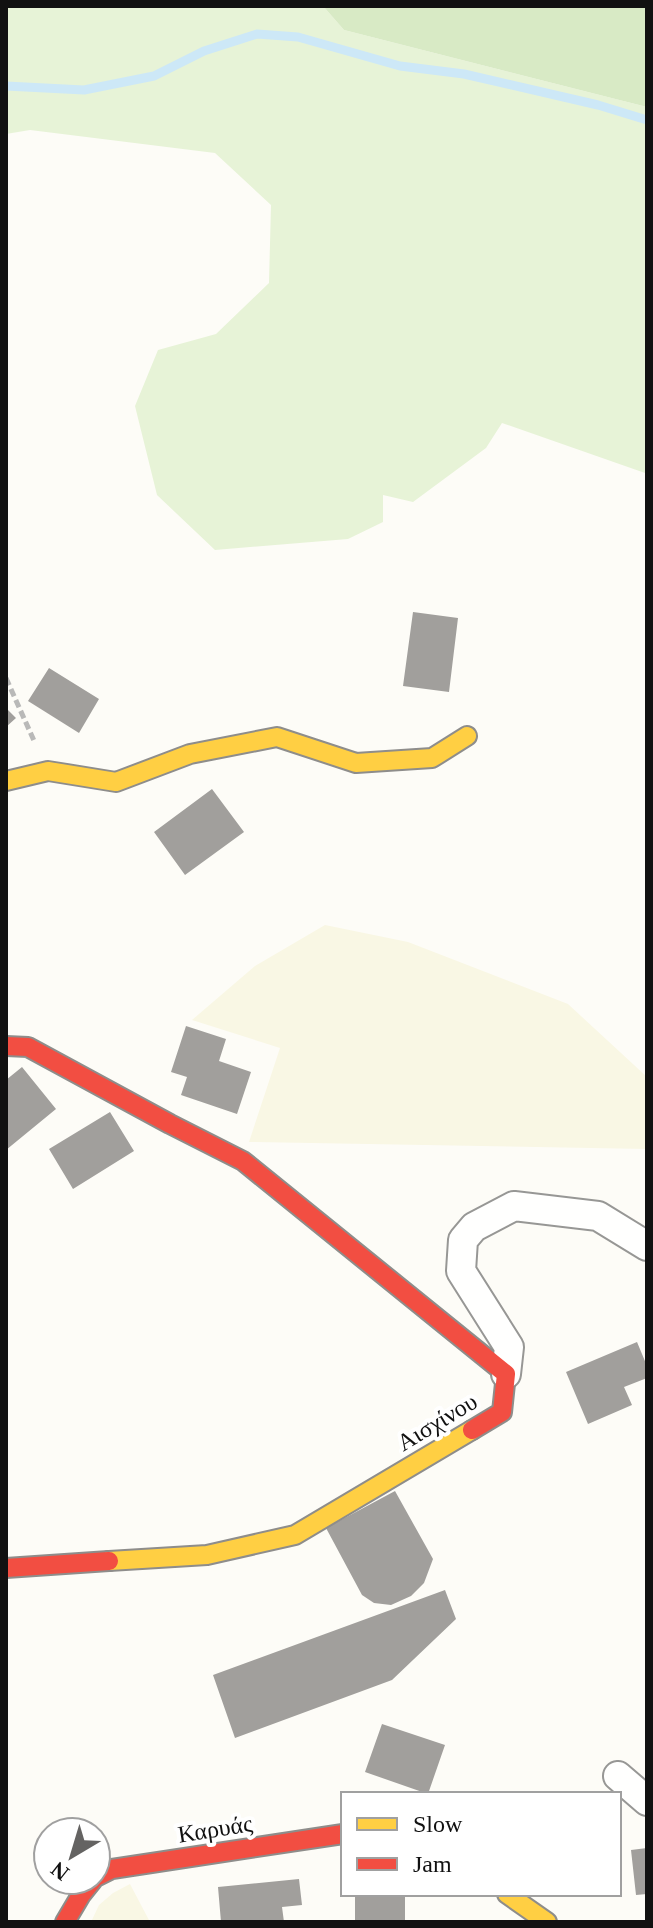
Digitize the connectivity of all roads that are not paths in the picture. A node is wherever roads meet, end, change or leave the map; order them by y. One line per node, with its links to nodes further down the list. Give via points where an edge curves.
1 (467, 736): 2 (street, via 432,758 356,763 277,737 190,754 116,782 48,771)
2 (6, 781)
3 (6, 1046): 5 (street, Αισχίνου, via 28,1047 243,1161)
4 (647, 1246): 5 (street, via 598,1216 514,1206 474,1227 463,1240 461,1271 509,1347)
5 (506, 1374): 6 (street, Αισχίνου, via 502,1412 295,1535 207,1555)
6 (6, 1568)
7 (618, 1776): 8 (street)
8 (647, 1801)
9 (341, 1834): 10 (street, Καρυάς)
10 (112, 1869)
11 (80, 1896): 13 (street, Καρυάς)
12 (510, 1896): 14 (street)
13 (65, 1922)
14 (547, 1922)

